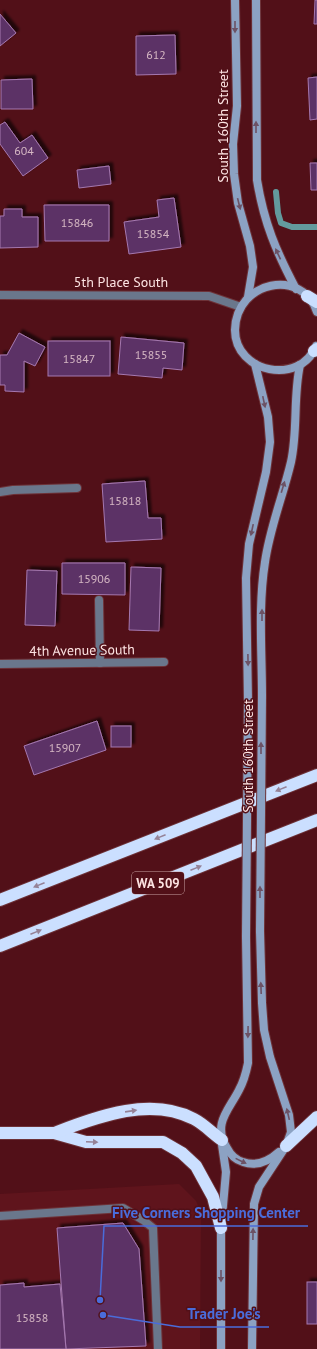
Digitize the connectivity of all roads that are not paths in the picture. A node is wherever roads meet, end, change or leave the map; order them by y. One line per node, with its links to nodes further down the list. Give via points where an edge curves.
1 (235, 0): 5 (main road, South 160th Street, one-way to 5, via 237,106 233,144 234,174 253,267)
2 (256, 0): 3 (main road, one-way to 2, via 268,231 257,180)
3 (296, 289): 5 (main road, via 284,285 271,286 258,290); 6 (main road)
4 (0, 295): 7 (street, 5th Place South, via 209,296)
5 (248, 297): 7 (main road)
6 (312, 299): 8 (main road)
7 (240, 307): 10 (main road, via 235,332 238,345 245,356)
8 (317, 312)
9 (316, 348): 11 (main road)
10 (255, 364): 11 (main road, via 278,371); 25 (main road, South 160th Street, one-way to 25, bridge, via 268,417 270,442 266,472 249,544 246,578 248,1063 245,1078 224,1114 221,1126)
11 (300, 365): 26 (main road, South 160th Street, one-way to 11, bridge, via 291,1132 289,1115 270,1057 262,1003 262,598 271,529 291,462 296,380)
12 (77, 488): 13 (street)
13 (0, 492)
14 (99, 600): 16 (street)
15 (164, 662): 16 (street, 4th Avenue South)
16 (100, 663): 17 (street, 4th Avenue South)
17 (0, 664)
18 (317, 775): 20 (highway, one-way to 20)
19 (317, 820): 21 (highway, WA 509, one-way to 19)
20 (0, 900)
21 (0, 946)
22 (317, 1117): 26 (highway)
23 (0, 1133): 24 (highway)
24 (54, 1134): 25 (highway, one-way to 25, via 114,1114 152,1109 175,1112 195,1120); 28 (highway, one-way to 28, via 86,1142 163,1142 175,1148 196,1166 208,1186)
25 (222, 1140): 26 (main road, one-way to 26, via 229,1153 248,1164 258,1164 272,1158); 28 (main road, South 160th Street, via 226,1172)
26 (286, 1146): 31 (main road, South 160th Street, one-way to 26, via 254,1204 264,1179)
27 (0, 1216): 29 (street, via 123,1208 153,1228)
28 (220, 1228): 30 (main road, South 160th Street, one-way to 30)
29 (158, 1349)
30 (220, 1349)
31 (252, 1349)

